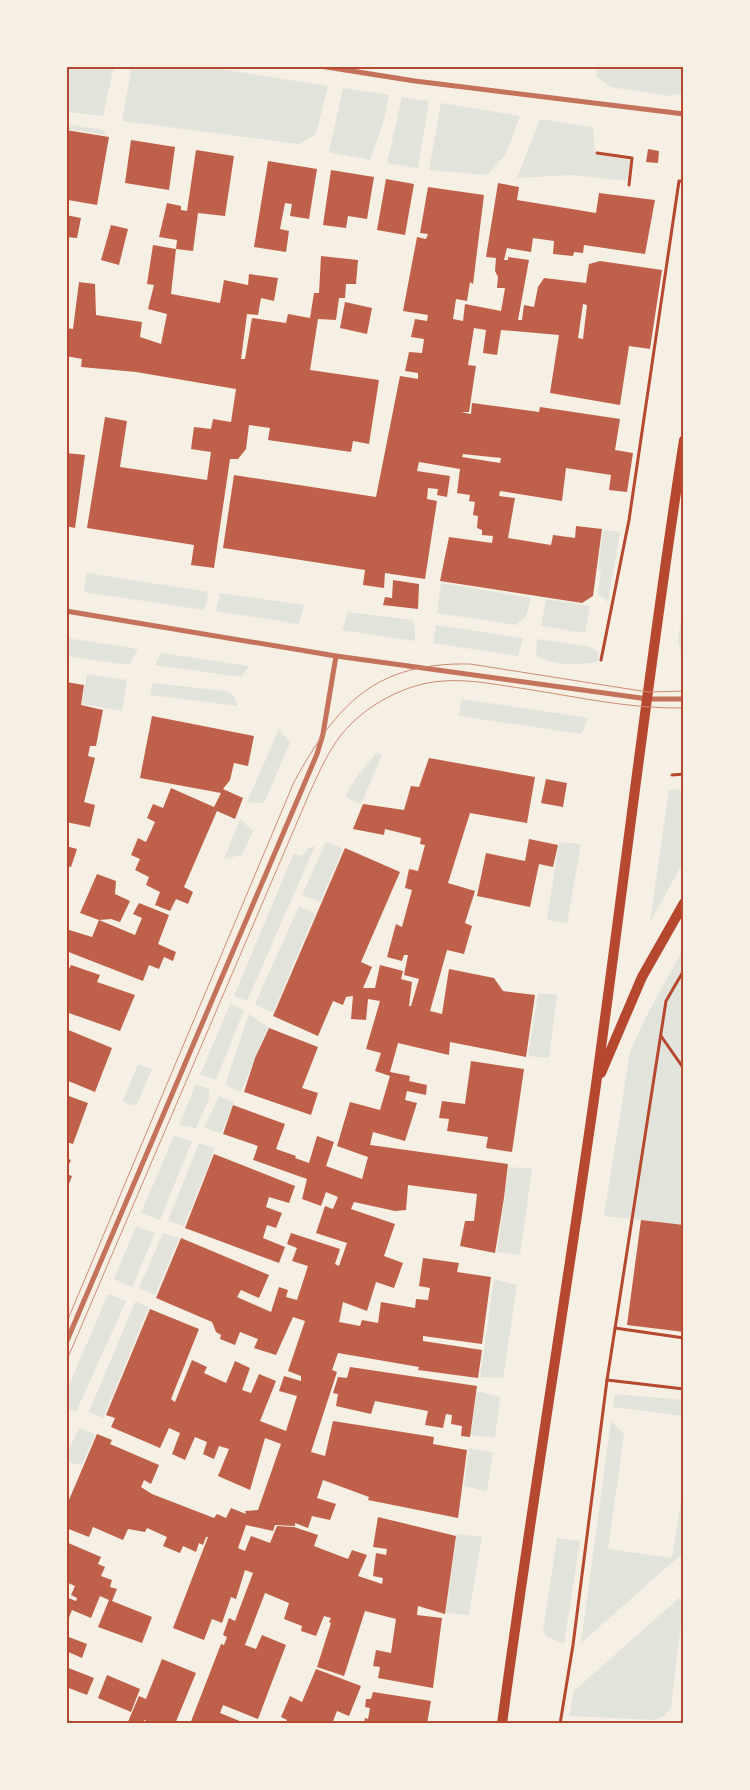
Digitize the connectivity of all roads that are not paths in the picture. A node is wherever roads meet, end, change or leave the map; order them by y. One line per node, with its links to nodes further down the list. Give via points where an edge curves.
1 (320, 66): 2 (street, via 422,82)
2 (684, 114)
3 (684, 440): 7 (main road)
4 (66, 611): 5 (street)
5 (336, 656): 7 (street); 10 (street, via 317,754)
6 (684, 699): 7 (street)
7 (648, 700): 9 (main road)
8 (684, 903): 9 (main road, via 642,977)
9 (595, 1088): 11 (main road)
10 (66, 1343)
11 (502, 1724)

